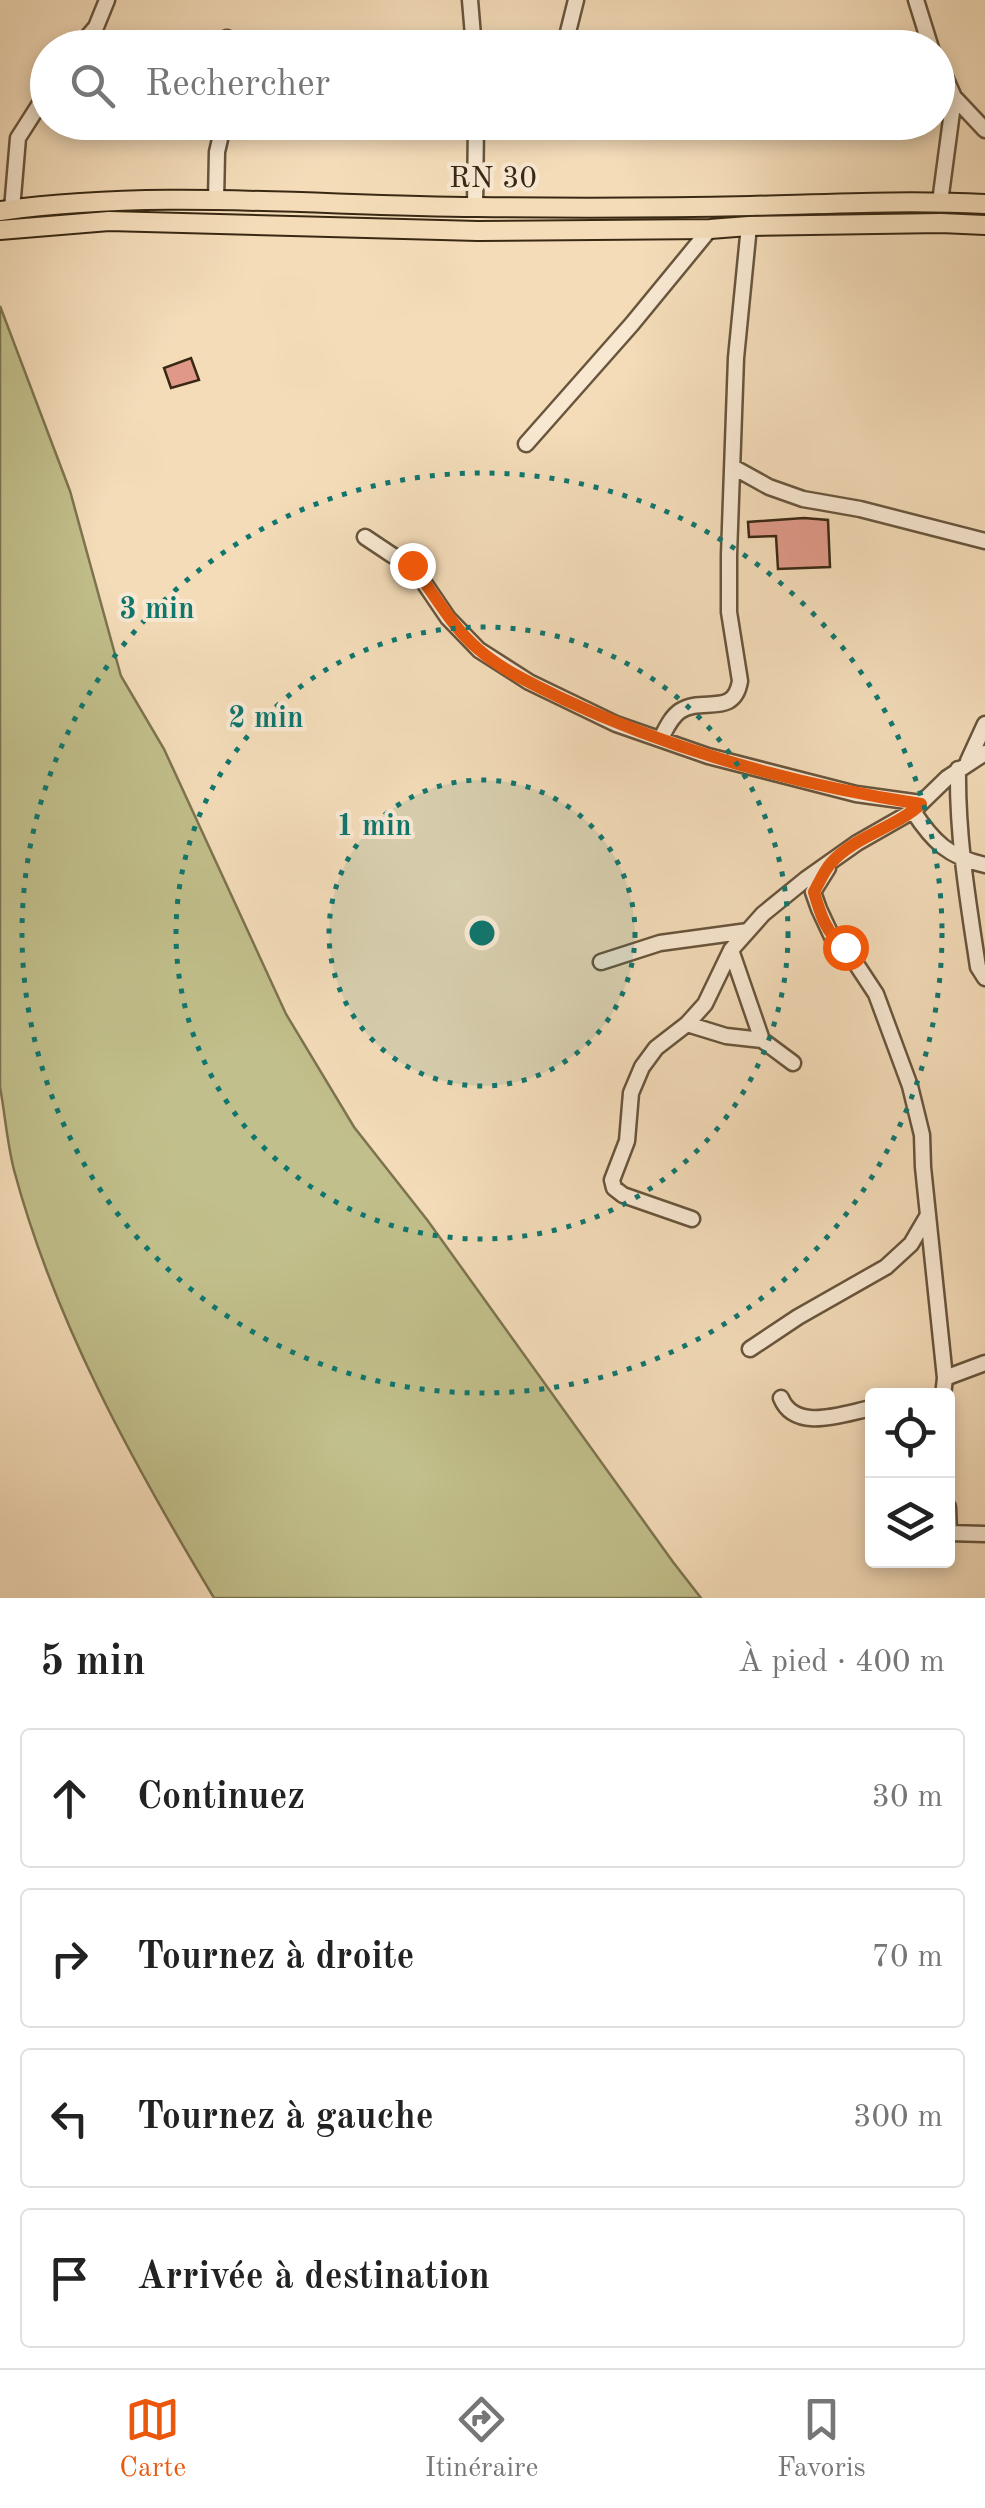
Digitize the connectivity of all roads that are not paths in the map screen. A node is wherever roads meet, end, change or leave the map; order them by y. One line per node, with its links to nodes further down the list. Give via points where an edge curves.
1 (107, 0): 5 (street)
2 (470, 0): 6 (street)
3 (576, 0): 7 (street)
4 (916, 0): 8 (street)
5 (93, 30)
6 (472, 30)
7 (568, 30)
8 (925, 30)
9 (955, 97): 11 (street)
10 (30, 119): 19 (street, via 18,138)
11 (985, 130)
12 (220, 140): 15 (street)
13 (476, 140): 18 (street)
14 (948, 140): 16 (street)
15 (216, 200): 18 (main road, RN 30 / RN 30); 19 (main road, RN 30 / RN 30)
16 (940, 202): 17 (main road, RN 30 / RN 30); 18 (main road, RN 30 / RN 30)
17 (985, 204)
18 (475, 207)
19 (6, 210)
20 (985, 225): 21 (main road, RN 30)
21 (750, 226): 22 (main road, RN 30); 25 (street, via 736,358)
22 (710, 229): 23 (main road, RN 30, via 478,231 108,220); 24 (street)
23 (0, 230)
24 (526, 444)
25 (734, 467): 27 (street, via 803,499); 29 (street, via 729,612 738,692 721,704 683,708)
26 (365, 537): 29 (street, via 412,565 478,650 616,724)
27 (985, 541)
28 (985, 724): 31 (street)
29 (661, 738): 32 (street, via 726,761)
30 (985, 753): 31 (street)
31 (963, 765): 32 (street); 33 (street)
32 (917, 807): 33 (street, via 927,832); 34 (street)
33 (962, 860): 35 (street); 41 (street)
34 (831, 863): 36 (street); 37 (street)
35 (985, 866)
36 (794, 888): 37 (street); 38 (street)
37 (814, 892): 45 (street, via 833,939 876,994 900,1057 922,1134)
38 (748, 931): 39 (street); 40 (street, via 660,943)
39 (731, 950): 42 (street, via 705,1004); 43 (street)
40 (601, 962)
41 (985, 978)
42 (687, 1024): 43 (street); 46 (street, via 642,1067 612,1180 623,1195)
43 (762, 1040): 44 (street)
44 (793, 1063)
45 (928, 1215): 47 (street, via 886,1267); 49 (street)
46 (692, 1219)
47 (750, 1349)
48 (985, 1363): 50 (street)
49 (941, 1388)
50 (946, 1388)
51 (782, 1398): 52 (street, via 797,1417)
52 (865, 1409)
53 (955, 1533): 54 (street)
54 (985, 1534)

